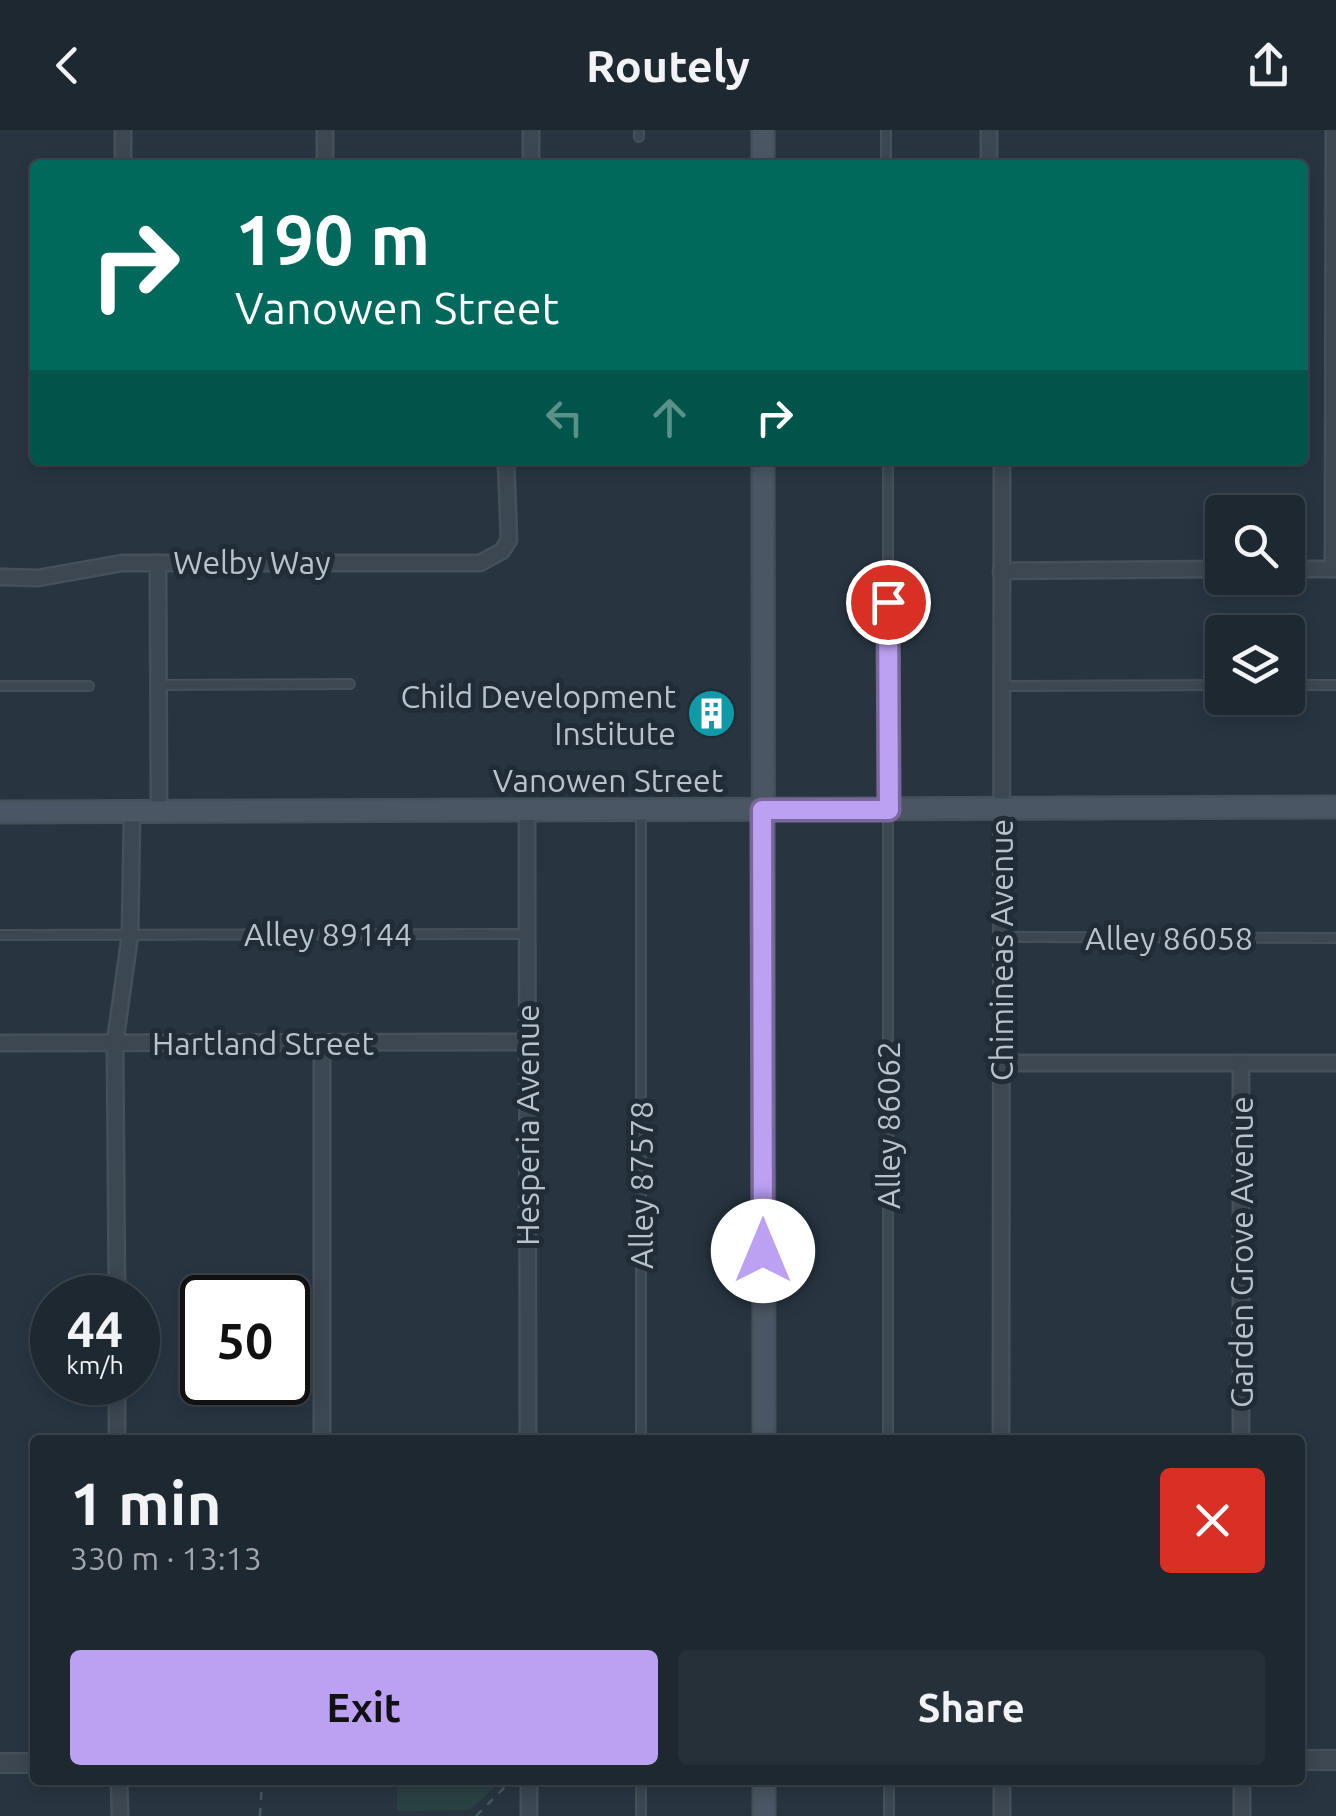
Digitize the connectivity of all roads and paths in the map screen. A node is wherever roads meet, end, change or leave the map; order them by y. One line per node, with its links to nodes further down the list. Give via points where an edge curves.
1 (123, 130): 8 (street)
2 (325, 130): 9 (street)
3 (531, 130): 10 (street)
4 (763, 130): 11 (main road)
5 (886, 130): 12 (lane)
6 (989, 130): 13 (street)
7 (1334, 130): 20 (street)
8 (123, 160)
9 (325, 160)
10 (532, 160)
11 (763, 160)
12 (886, 160)
13 (989, 160)
14 (506, 465): 18 (street, Welby Way, via 510,525 502,551 471,563)
15 (763, 465): 36 (main road)
16 (888, 465): 37 (lane, Alley 86062)
17 (1002, 465): 22 (street, Chimineas Avenue)
18 (158, 562): 23 (street, Welby Way); 25 (street)
19 (1305, 569): 20 (street)
20 (1335, 569)
21 (1205, 570): 22 (street)
22 (1002, 571): 31 (street, Chimineas Avenue)
23 (0, 578)
24 (350, 684): 25 (lane)
25 (158, 685): 40 (street)
26 (1205, 685): 31 (lane)
27 (1305, 685): 28 (lane)
28 (1336, 685)
29 (0, 686): 30 (lane)
30 (89, 686)
31 (1001, 686): 33 (street, Chimineas Avenue)
32 (1336, 807): 33 (main road, Vanowen Street)
33 (1002, 809): 37 (main road, Vanowen Street); 44 (street, Chimineas Avenue)
34 (527, 810): 35 (main road, Vanowen Street); 40 (main road, Vanowen Street); 41 (street, Hesperia Avenue)
35 (642, 810): 36 (main road, Vanowen Street); 58 (lane, Alley 87578)
36 (762, 810): 37 (main road, Vanowen Street); 59 (main road)
37 (889, 810): 60 (lane, Alley 86062)
38 (0, 812): 39 (main road, Vanowen Street)
39 (132, 812): 40 (main road, Vanowen Street); 43 (street)
40 (159, 812)
41 (526, 934): 43 (lane, Alley 89144); 46 (street, Hesperia Avenue)
42 (0, 935): 43 (lane, Alley 89144)
43 (130, 935): 48 (street)
44 (1002, 937): 45 (lane, Alley 86058); 50 (street, Chimineas Avenue)
45 (1336, 938)
46 (526, 1042): 49 (street, Hartland Street); 57 (street, Hesperia Avenue)
47 (0, 1043): 48 (street, Hartland Street)
48 (116, 1043): 49 (street, Hartland Street); 53 (street)
49 (322, 1043): 56 (street)
50 (1000, 1063): 51 (street); 61 (street, Chimineas Avenue)
51 (1240, 1064): 52 (street); 62 (street, Garden Grove Avenue)
52 (1336, 1064)
53 (117, 1275)
54 (117, 1405): 55 (street)
55 (118, 1435)
56 (322, 1435)
57 (528, 1435)
58 (641, 1435)
59 (764, 1435)
60 (888, 1435)
61 (1001, 1435)
62 (1241, 1435)
63 (1305, 1760): 64 (street)
64 (1336, 1760)
65 (0, 1763): 66 (street)
66 (30, 1763)
67 (119, 1785): 76 (street)
68 (262, 1785): 77 (path)
69 (507, 1785): 78 (path)
70 (529, 1785): 79 (street)
71 (641, 1785): 80 (lane)
72 (764, 1785): 81 (main road)
73 (889, 1785): 82 (lane)
74 (1002, 1785): 83 (street)
75 (1242, 1785): 84 (street)
76 (120, 1816)
77 (260, 1816)
78 (476, 1816)
79 (529, 1816)
80 (641, 1816)
81 (764, 1816)
82 (889, 1816)
83 (1002, 1816)
84 (1242, 1816)

